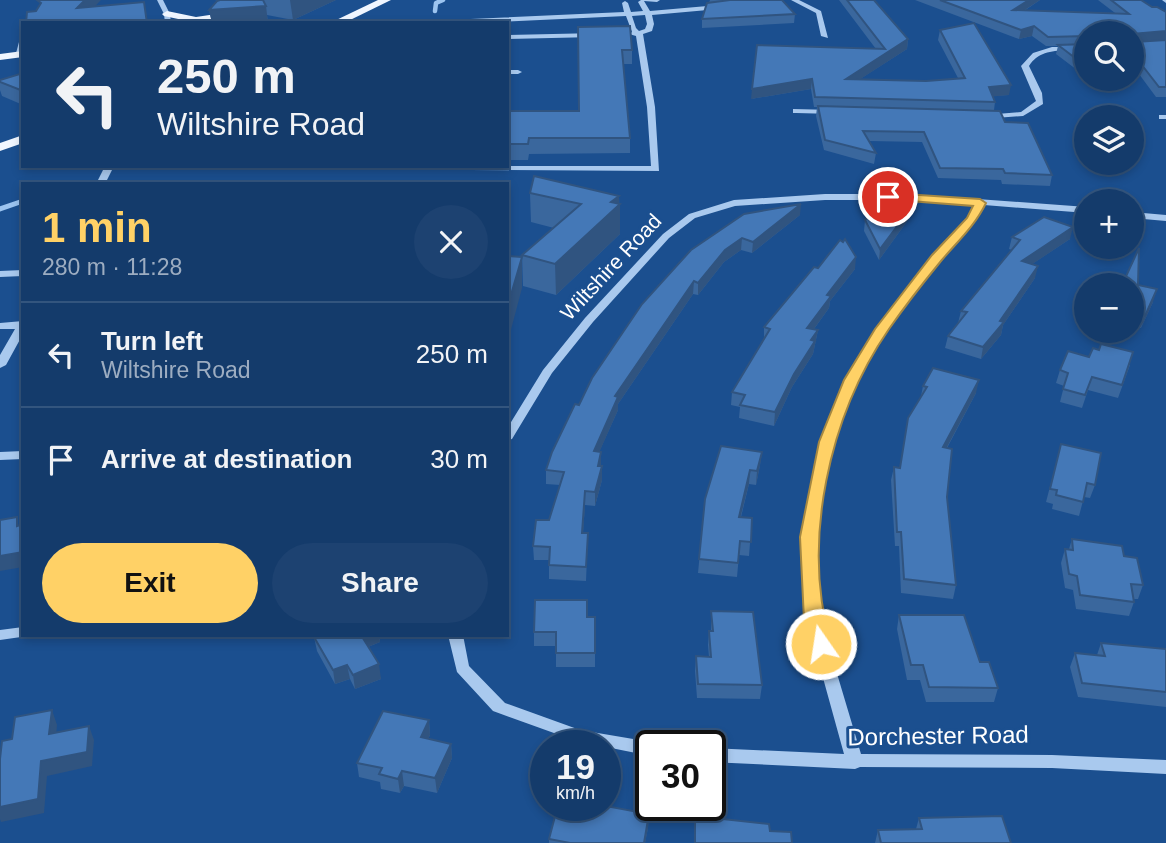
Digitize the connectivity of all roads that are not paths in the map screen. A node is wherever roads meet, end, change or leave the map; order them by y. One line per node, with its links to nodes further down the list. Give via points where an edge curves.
1 (160, 0): 13 (street)
2 (386, 0): 15 (main road)
3 (657, 0): 6 (street)
4 (794, 0): 19 (street, via 819,12)
5 (615, 1): 7 (street)
6 (644, 1): 7 (street); 10 (street)
7 (625, 4): 11 (street)
8 (727, 6): 10 (street)
9 (235, 10): 12 (main road)
10 (648, 13): 11 (street); 17 (street, via 648,31)
11 (629, 14): 16 (street); 17 (street)
12 (223, 16): 13 (main road); 14 (main road)
13 (168, 19)
14 (213, 21)
15 (339, 21)
16 (450, 21)
17 (630, 32): 31 (lane, via 651,107 656,169)
18 (600, 34): 20 (street)
19 (825, 36)
20 (509, 37)
21 (1074, 50): 28 (street, via 1044,51 1030,58 1025,66 1040,102 1029,111)
22 (20, 55): 23 (main road)
23 (0, 57)
24 (509, 72): 25 (street)
25 (518, 72)
26 (796, 111): 27 (street)
27 (849, 113)
28 (973, 117)
29 (21, 140): 30 (main road)
30 (0, 147)
31 (486, 168)
32 (980, 203): 33 (street, Wiltshire Road); 44 (street, Wiltshire Road, via 909,197 779,199 734,203 692,216 666,236 589,320 547,372); 52 (street, via 972,219 882,329 851,380 827,442 809,537 814,620)
33 (1074, 209)
34 (1166, 211): 35 (street)
35 (1144, 212)
36 (1144, 215): 37 (street)
37 (1166, 218)
38 (21, 273): 39 (street)
39 (0, 274)
40 (21, 324): 41 (street)
41 (0, 326)
42 (21, 328): 43 (street)
43 (0, 365)
44 (509, 434)
45 (21, 455): 46 (street)
46 (0, 456)
47 (21, 632): 48 (street)
48 (0, 635)
49 (455, 637): 50 (street, via 462,668 499,707 579,736)
50 (635, 747)
51 (726, 756): 52 (street, Dorchester Road)
52 (855, 762): 53 (street, Dorchester Road, via 1008,759)
53 (1166, 767)

